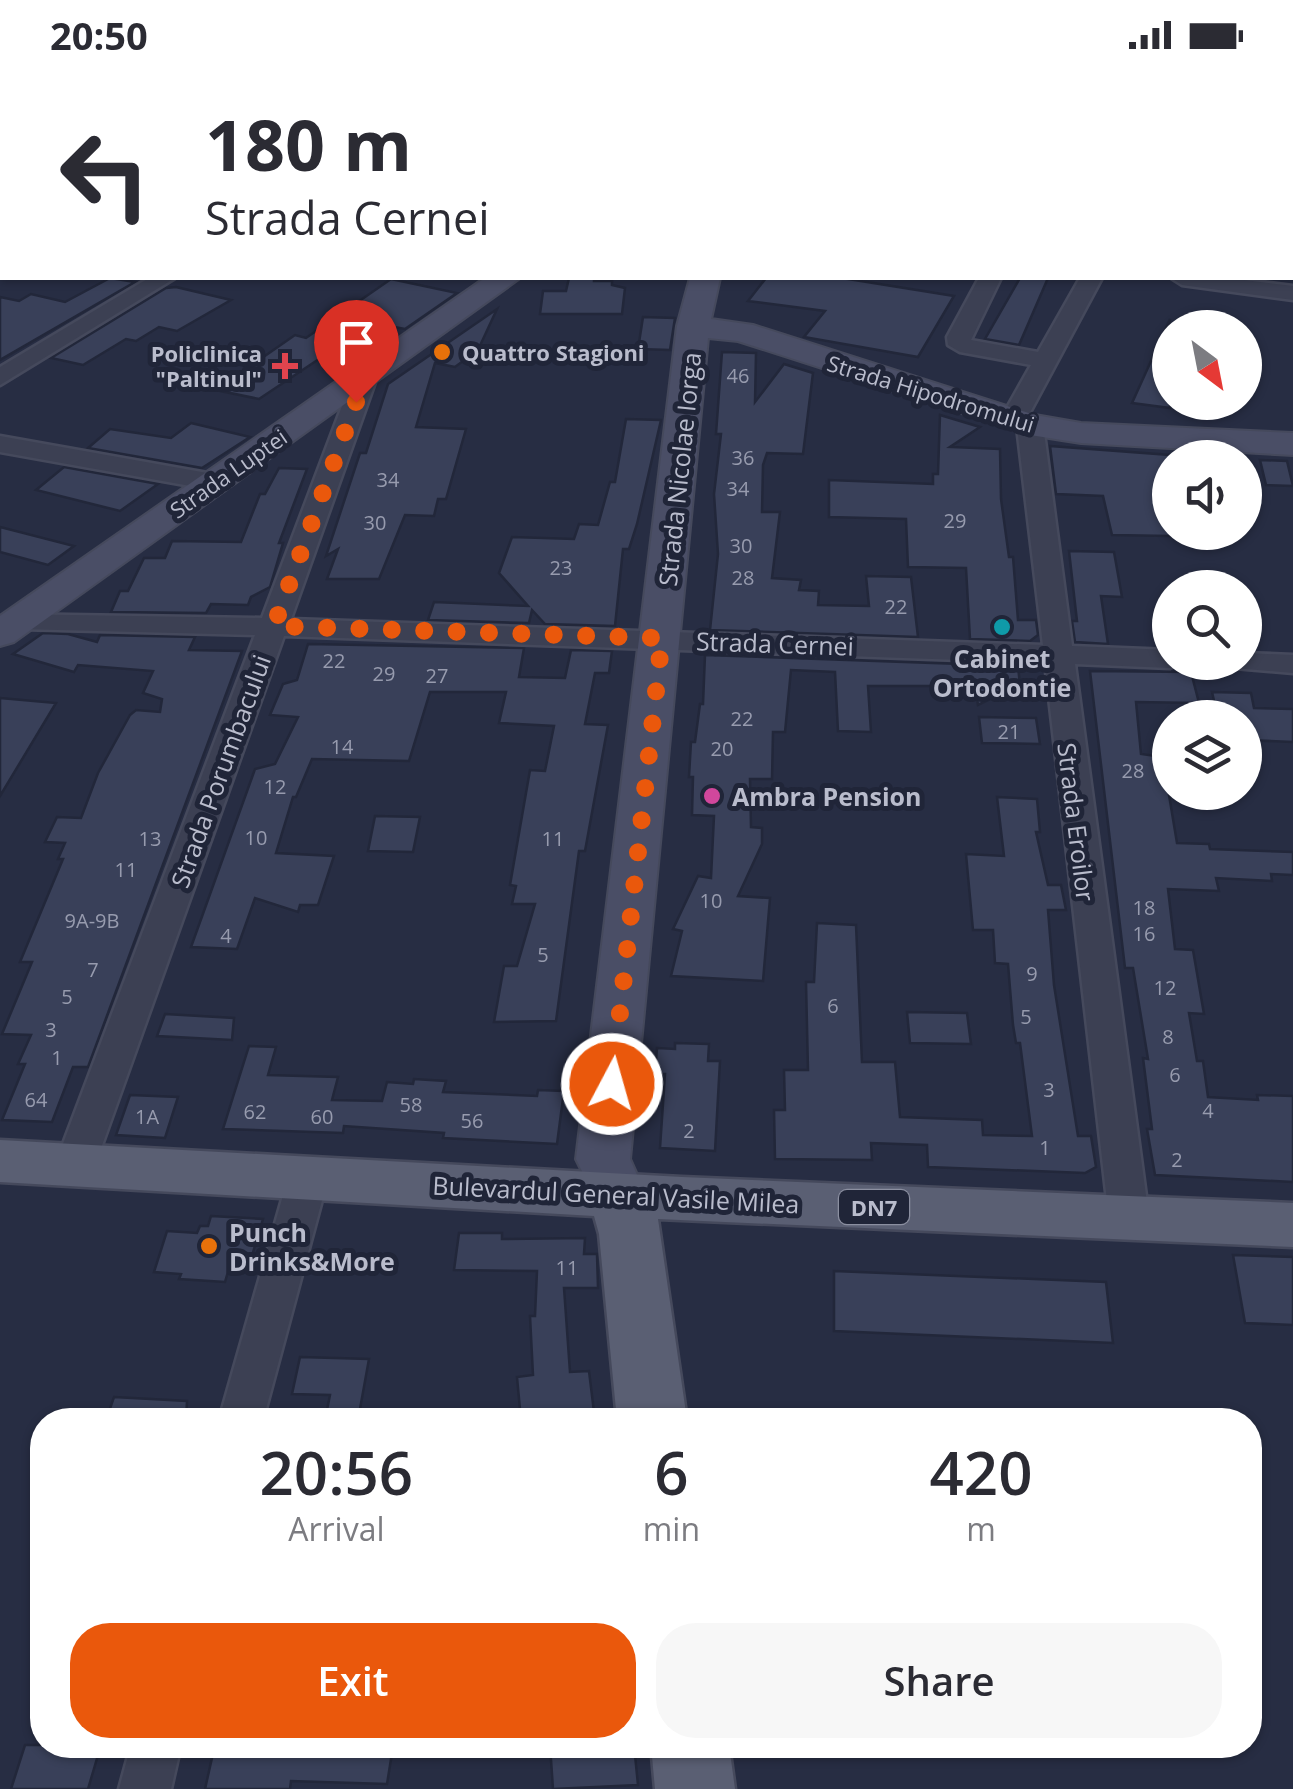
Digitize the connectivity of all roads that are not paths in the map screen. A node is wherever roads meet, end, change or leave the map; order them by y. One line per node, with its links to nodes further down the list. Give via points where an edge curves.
1 (161, 280): 10 (street)
2 (502, 280): 11 (street, Strada Luptei)
3 (704, 280): 8 (street, Strada Nicolae Iorga)
4 (989, 280): 9 (street, via 960,345)
5 (1091, 280): 9 (street)
6 (1197, 280): 7 (street)
7 (1293, 293)
8 (693, 326): 12 (street, Strada Hipodromului, via 742,332); 18 (street, Strada Nicolae Iorga)
9 (1046, 361): 12 (street)
10 (0, 378)
11 (365, 378): 15 (street, Strada Luptei); 16 (street, Strada Porumbacului)
12 (1021, 423): 14 (street, Strada Hipodromului, via 1080,433); 19 (street, Strada Eroilor)
13 (0, 444): 15 (street)
14 (1293, 444)
15 (213, 482): 17 (street, Strada Luptei)
16 (274, 626): 17 (street, Strada Cernei); 18 (street, Strada Cernei); 24 (street, Strada Porumbacului)
17 (10, 627)
18 (662, 638): 19 (street, Strada Cernei); 26 (street, Strada Nicolae Iorga, via 603,1159)
19 (1056, 654): 20 (street, Strada Cernei); 27 (street, Strada Eroilor)
20 (1152, 658)
21 (1262, 663): 22 (street)
22 (1293, 664)
23 (0, 1161): 24 (main road, Bulevardul General Vasile Milea / DN7)
24 (75, 1165): 25 (main road, Bulevardul General Vasile Milea / DN7)
25 (308, 1178): 26 (main road, Bulevardul General Vasile Milea / DN7); 29 (street)
26 (619, 1195): 27 (main road, Bulevardul General Vasile Milea / DN7); 30 (main road, via 631,1234)
27 (1128, 1218): 28 (main road, Bulevardul General Vasile Milea / DN7)
28 (1293, 1225)
29 (244, 1408)
30 (651, 1408)
31 (153, 1758): 33 (street)
32 (691, 1758): 34 (main road)
33 (145, 1789)
34 (695, 1789)

